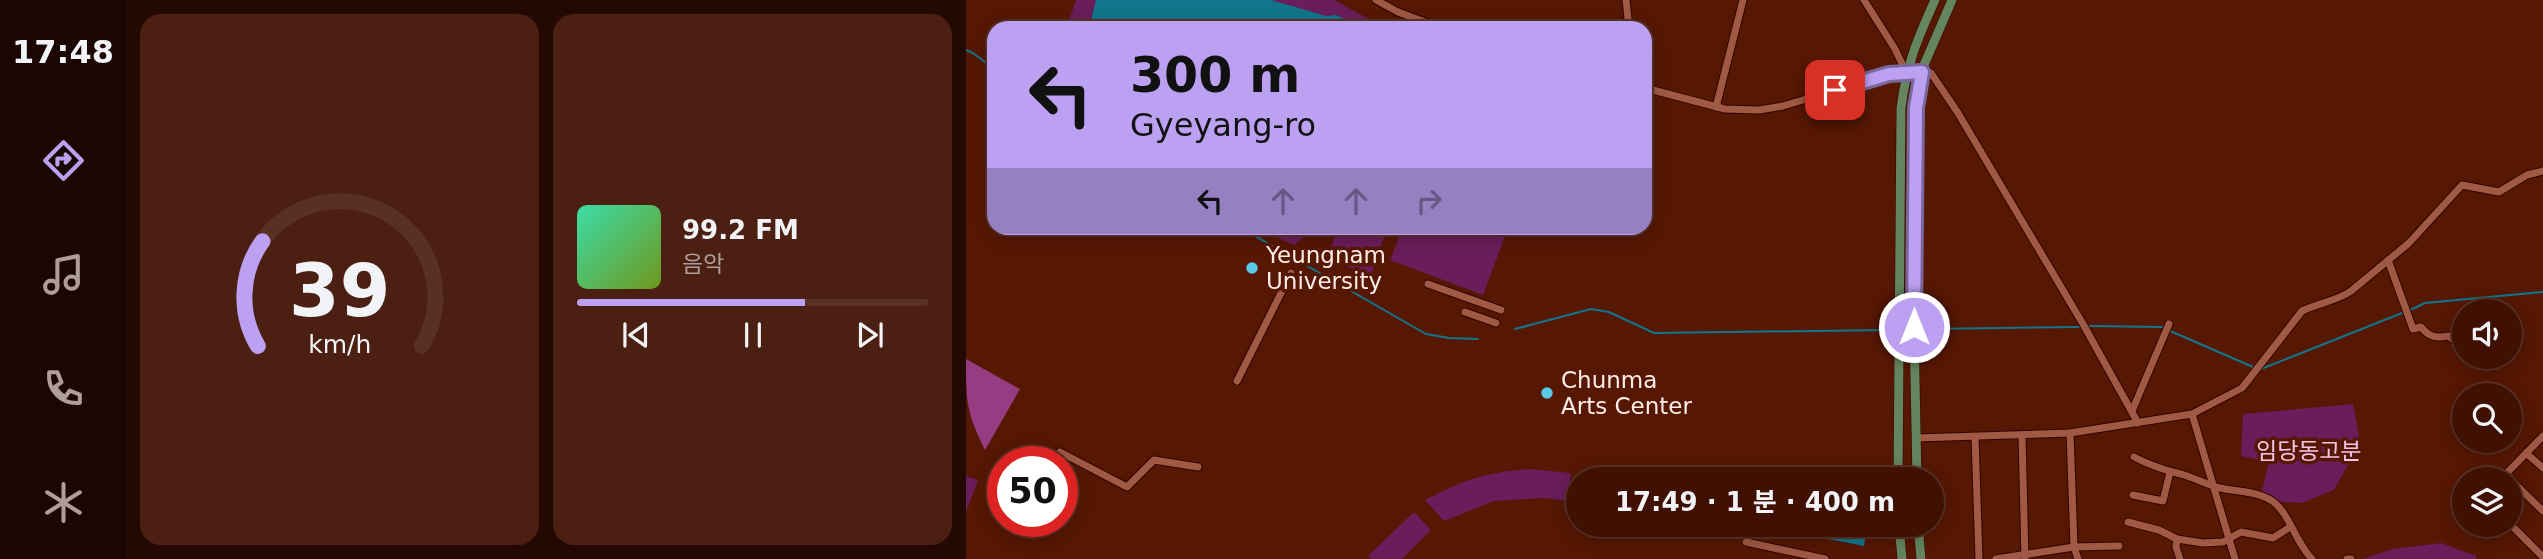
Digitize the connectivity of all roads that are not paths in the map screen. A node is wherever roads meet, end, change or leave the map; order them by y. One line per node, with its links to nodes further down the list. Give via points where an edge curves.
1 (1376, 0): 7 (street)
2 (1626, 0): 8 (street)
3 (1743, 0): 12 (street)
4 (1864, 0): 9 (street)
5 (1935, 0): 9 (main road)
6 (1952, 0): 10 (main road)
7 (1422, 21)
8 (1628, 21)
9 (1906, 72): 10 (street); 12 (street, via 1770,109); 35 (main road, via 1901,108)
10 (1922, 72): 23 (street, via 1931,73 1948,98); 30 (main road, via 1916,108)
11 (1652, 90): 12 (street)
12 (1716, 107)
13 (2543, 171): 14 (street, via 2499,192 2462,185)
14 (2388, 260): 21 (street, via 2413,329 2421,327 2435,338); 24 (street, via 2343,297 2302,311 2242,388)
15 (1291, 273): 22 (street)
16 (1428, 285): 17 (street)
17 (1501, 310)
18 (1465, 313): 19 (street)
19 (1496, 323)
20 (2167, 328): 23 (street)
21 (2452, 338)
22 (1237, 381)
23 (2132, 411): 25 (street)
24 (2192, 414): 25 (street); 40 (street)
25 (2138, 423): 26 (street)
26 (2070, 433): 27 (street); 53 (street)
27 (2022, 435): 29 (street); 54 (street)
28 (2543, 436): 31 (street)
29 (1975, 437): 30 (street); 59 (street)
30 (1916, 438): 36 (main road)
31 (2526, 453): 37 (street); 38 (street)
32 (2134, 457): 39 (street)
33 (1078, 461): 34 (street, via 1127,486 1154,460)
34 (1198, 467)
35 (1898, 467)
36 (1917, 467)
37 (2513, 467)
38 (2543, 468)
39 (2170, 472): 40 (street); 42 (street, via 2163,501)
40 (2213, 485): 45 (street, via 2270,500); 50 (street)
41 (2522, 493): 43 (street)
42 (2133, 495)
43 (2543, 511)
44 (2128, 522): 49 (street)
45 (2290, 527): 50 (street, via 2273,538 2241,532); 64 (street)
46 (2522, 536): 55 (street)
47 (1900, 537): 57 (main road)
48 (1919, 537): 58 (main road)
49 (2177, 539): 50 (street); 62 (street)
50 (2229, 540): 63 (street)
51 (1746, 542): 56 (street)
52 (2119, 546): 53 (street)
53 (2074, 547): 54 (street); 61 (street)
54 (2024, 556): 60 (street)
55 (2543, 557)
56 (1825, 559)
57 (1902, 559)
58 (1921, 559)
59 (1979, 559)
60 (1996, 559)
61 (2078, 559)
62 (2180, 559)
63 (2235, 559)
64 (2312, 559)

